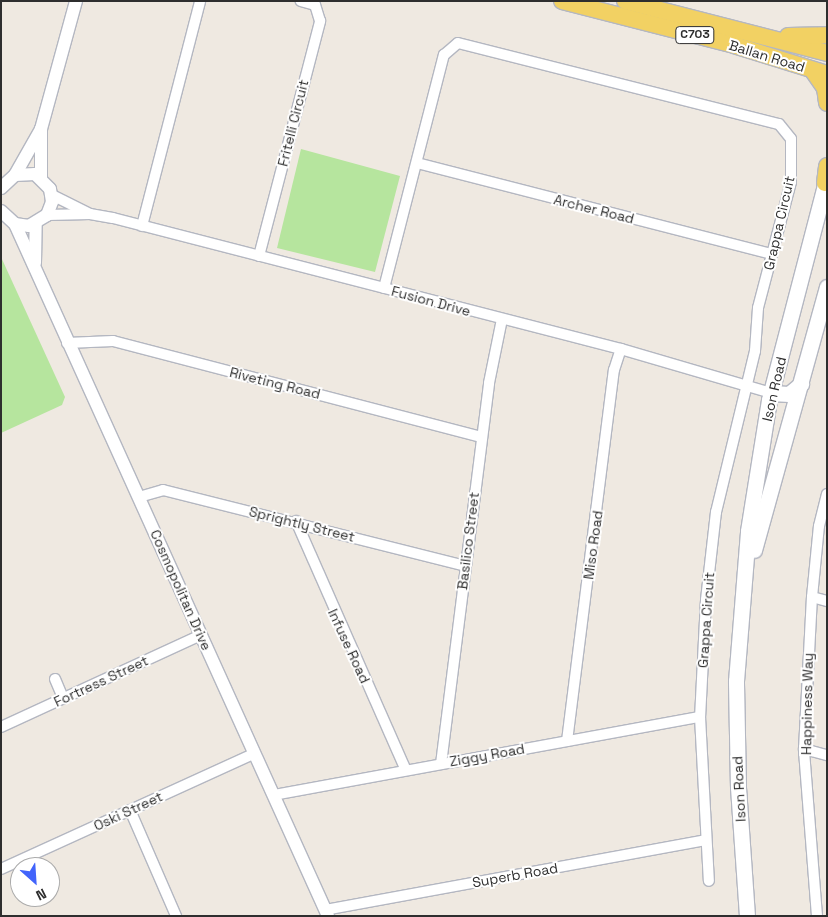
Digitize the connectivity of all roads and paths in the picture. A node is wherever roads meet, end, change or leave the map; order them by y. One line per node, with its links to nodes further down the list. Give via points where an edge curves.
1 (68, 1): 9 (street)
2 (76, 1): 9 (street)
3 (200, 1): 26 (street)
4 (300, 1): 28 (street, Fritelli Circuit, via 315,5 320,21)
5 (562, 1): 11 (main road, Ballan Road / C703, via 734,46)
6 (625, 1): 8 (main road, Ballan Road / C703)
7 (827, 35): 8 (main road)
8 (760, 36): 10 (main road, Ballan Road / C703)
9 (65, 37): 13 (street)
10 (827, 53)
11 (820, 73): 12 (main road)
12 (827, 103)
13 (41, 129): 16 (street); 17 (street)
14 (417, 163): 27 (street, Archer Road); 27 (street, Grappa Circuit, via 444,55 452,45 462,43 594,76 779,124 786,130 792,146 791,182); 31 (street, Grappa Circuit)
15 (827, 166): 18 (main road)
16 (15, 174): 17 (street, via 28,172); 19 (street)
17 (41, 178): 20 (street)
18 (826, 181): 37 (main road, Ison Road)
19 (1, 188)
20 (52, 196): 22 (street, Fusion Drive); 23 (street)
21 (1, 211): 24 (street, Cosmopolitan Drive)
22 (90, 214): 23 (street, Fusion Drive); 26 (street, Fusion Drive)
23 (47, 215): 25 (street)
24 (15, 224): 25 (street); 29 (street, Cosmopolitan Drive)
25 (36, 224): 29 (street, Cosmopolitan Drive)
26 (142, 226): 28 (street, Fusion Drive)
27 (772, 254): 36 (street, Grappa Circuit)
28 (259, 256): 31 (street, Fusion Drive)
29 (35, 263): 33 (street, Cosmopolitan Drive)
30 (827, 287): 35 (main road, Ison Road)
31 (384, 288): 32 (street, Fusion Drive)
32 (502, 319): 34 (street, Fusion Drive); 38 (street, Basilico Street)
33 (67, 343): 38 (street, Riveting Road, via 112,341); 40 (street, Cosmopolitan Drive)
34 (621, 349): 36 (street, Fusion Drive); 51 (street, Miso Road, via 614,370)
35 (801, 384): 37 (main road, via 789,394); 45 (main road, Ison Road, via 768,490)
36 (746, 386): 37 (street, Fusion Drive); 49 (street, Grappa Circuit, via 716,512 706,600)
37 (771, 393): 45 (main road, Ison Road, via 748,531)
38 (482, 436): 42 (street, Basilico Street)
39 (827, 494): 43 (street, Happiness Way, via 819,526)
40 (139, 497): 41 (street, Sprightly Street, via 163,490); 46 (street, Cosmopolitan Drive)
41 (296, 521): 42 (street, Sprightly Street); 56 (street, Infuse Road)
42 (465, 566): 55 (street, Basilico Street)
43 (812, 597): 44 (street); 52 (street, Happiness Way)
44 (827, 600)
45 (742, 603): 64 (main road, Ison Road, via 736,681 737,777)
46 (201, 635): 48 (street, Fortress Street); 53 (street, Cosmopolitan Drive)
47 (54, 679): 48 (street)
48 (63, 698): 50 (street, Fortress Street)
49 (700, 717): 51 (street, Ziggy Road); 59 (street, Grappa Circuit)
50 (1, 727)
51 (567, 741): 55 (street, Ziggy Road)
52 (804, 750): 54 (street); 65 (street, Happiness Way)
53 (254, 753): 57 (street, Cosmopolitan Drive); 58 (street, Oski Street)
54 (827, 755)
55 (441, 764): 56 (street, Ziggy Road)
56 (406, 770): 57 (street, Ziggy Road)
57 (274, 795): 62 (street, Cosmopolitan Drive)
58 (130, 810): 60 (street, Oski Street); 63 (street)
59 (705, 840): 61 (street, Grappa Circuit); 62 (street, Superb Road)
60 (1, 869)
61 (709, 881)
62 (327, 913)
63 (176, 916)
64 (748, 916)
65 (817, 916)

